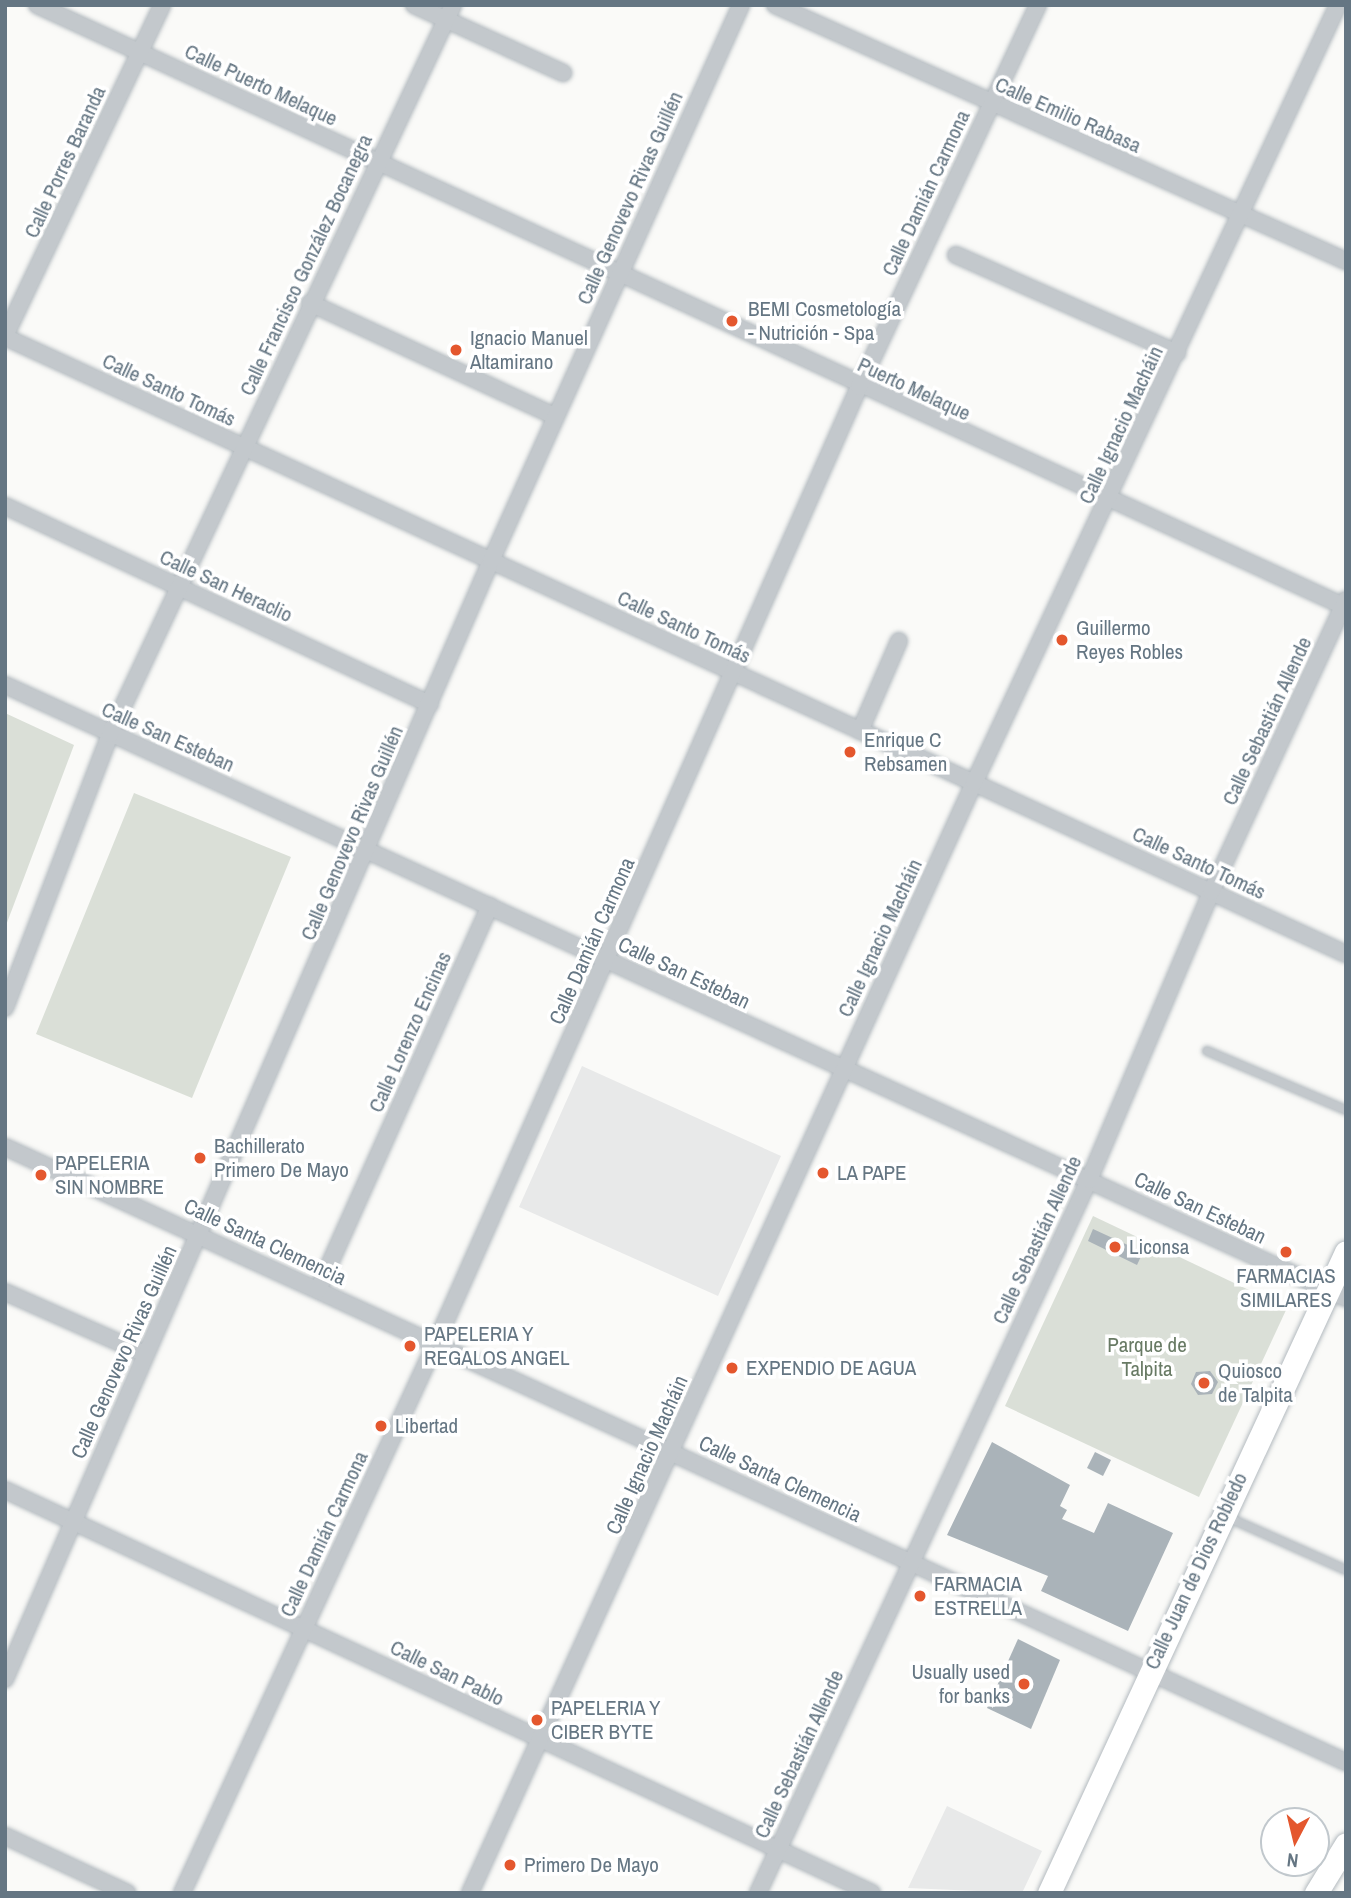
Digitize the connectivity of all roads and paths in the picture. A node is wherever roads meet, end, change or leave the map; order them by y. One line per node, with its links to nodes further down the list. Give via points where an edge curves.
1 (37, 5): 9 (street, Calle Puerto Melaque)
2 (162, 5): 9 (street, Calle Porres Baranda)
3 (414, 5): 8 (street)
4 (741, 5): 17 (street, Calle Genovevo Rivas Guillén)
5 (775, 5): 11 (street, Calle Emilio Rabasa)
6 (1038, 5): 11 (street, Calle Damián Carmona)
7 (1338, 5): 14 (street, Calle Ignacio Macháin)
8 (449, 13): 10 (street); 12 (street, Calle Francisco González Bocanegra)
9 (139, 52): 12 (street, Calle Puerto Melaque); 19 (street, Calle Porres Baranda)
10 (563, 73)
11 (991, 104): 14 (street, Calle Emilio Rabasa); 21 (street, Calle Damián Carmona)
12 (377, 161): 13 (street, Calle Puerto Melaque); 18 (street, Calle Francisco González Bocanegra)
13 (468, 204): 17 (street, Puerto Melaque)
14 (1241, 214): 16 (street, Calle Emilio Rabasa); 20 (street, Calle Ignacio Macháin)
15 (956, 255): 20 (street)
16 (1346, 261)
17 (618, 274): 21 (street, Puerto Melaque); 22 (street, Calle Genovevo Rivas Guillén)
18 (310, 303): 22 (street); 23 (street, Calle Francisco González Bocanegra)
19 (5, 336): 23 (street, Calle Santo Tomás)
20 (1177, 353): 24 (street, Calle Ignacio Macháin)
21 (859, 387): 24 (street, Puerto Melaque); 30 (street, Calle Damián Carmona)
22 (555, 416): 26 (street, Calle Genovevo Rivas Guillén)
23 (243, 447): 26 (street, Calle Santo Tomás); 27 (street, Calle Francisco González Bocanegra)
24 (1109, 502): 28 (street, Puerto Melaque); 35 (street, Calle Ignacio Macháin)
25 (5, 506): 27 (street, Calle San Heraclio)
26 (491, 561): 30 (street, Calle Santo Tomás); 32 (street, Calle Genovevo Rivas Guillén)
27 (177, 587): 32 (street, Calle San Heraclio); 34 (street, Calle Francisco González Bocanegra)
28 (1345, 604): 37 (street, Calle Sebastián Allende)
29 (899, 641): 33 (street)
30 (734, 673): 33 (street, Calle Santo Tomás); 40 (street, Calle Damián Carmona)
31 (5, 685): 34 (street, Calle San Esteban)
32 (430, 704): 36 (street, Calle Genovevo Rivas Guillén)
33 (860, 730): 35 (street, Calle Santo Tomás)
34 (110, 734): 36 (street, Calle San Esteban); 41 (street, Calle Francisco González Bocanegra)
35 (974, 783): 37 (street, Calle Santo Tomás); 43 (street, Calle Ignacio Macháin)
36 (367, 850): 38 (street, Calle San Esteban); 47 (street, Calle Genovevo Rivas Guillén)
37 (1211, 892): 39 (street, Calle Santo Tomás); 46 (street, Calle Sebastián Allende)
38 (490, 906): 40 (street, Calle San Esteban); 49 (street, Calle Lorenzo Encinas)
39 (1346, 954)
40 (607, 960): 43 (street, Calle San Esteban); 52 (street, Calle Damián Carmona)
41 (5, 1008)
42 (1206, 1051): 44 (lane)
43 (843, 1069): 46 (street, Calle San Esteban); 54 (street, Calle Ignacio Macháin)
44 (1346, 1110)
45 (5, 1147): 47 (street, Calle Santa Clemencia)
46 (1089, 1180): 51 (street, Calle San Esteban); 58 (street, Calle Sebastián Allende)
47 (199, 1235): 49 (street, Calle Santa Clemencia); 53 (street, Calle Genovevo Rivas Guillén)
48 (1346, 1251): 51 (street, Calle Juan de Dios Robledo)
49 (318, 1290): 52 (street, Calle Santa Clemencia)
50 (5, 1292): 53 (street)
51 (1337, 1294): 56 (street, Calle Juan de Dios Robledo)
52 (435, 1345): 54 (street, Calle Santa Clemencia); 60 (street, Calle Damián Carmona)
53 (145, 1354): 57 (street, Calle Genovevo Rivas Guillén)
54 (672, 1452): 58 (street, Calle Santa Clemencia); 63 (street, Calle Ignacio Macháin)
55 (5, 1490): 57 (street, Calle San Pablo)
56 (1223, 1515): 59 (lane); 61 (street, Calle Juan de Dios Robledo)
57 (71, 1520): 60 (street, Calle San Pablo); 62 (street, Calle Genovevo Rivas Guillén)
58 (910, 1563): 61 (street, Calle Santa Clemencia); 67 (street, Calle Sebastián Allende)
59 (1346, 1570)
60 (304, 1627): 63 (street, Calle San Pablo); 69 (street, Calle Damián Carmona)
61 (1149, 1672): 64 (street, Calle Santa Clemencia); 73 (street, Calle Juan de Dios Robledo)
62 (5, 1679)
63 (541, 1741): 67 (street, Calle San Pablo); 70 (street, Calle Ignacio Macháin)
64 (1346, 1762)
65 (5, 1836): 68 (street)
66 (1346, 1844): 74 (street)
67 (778, 1850): 71 (street, Calle Sebastián Allende); 72 (street, Calle San Pablo)
68 (127, 1893)
69 (182, 1893)
70 (470, 1893)
71 (758, 1893)
72 (872, 1893)
73 (1049, 1893)
74 (1316, 1893)

